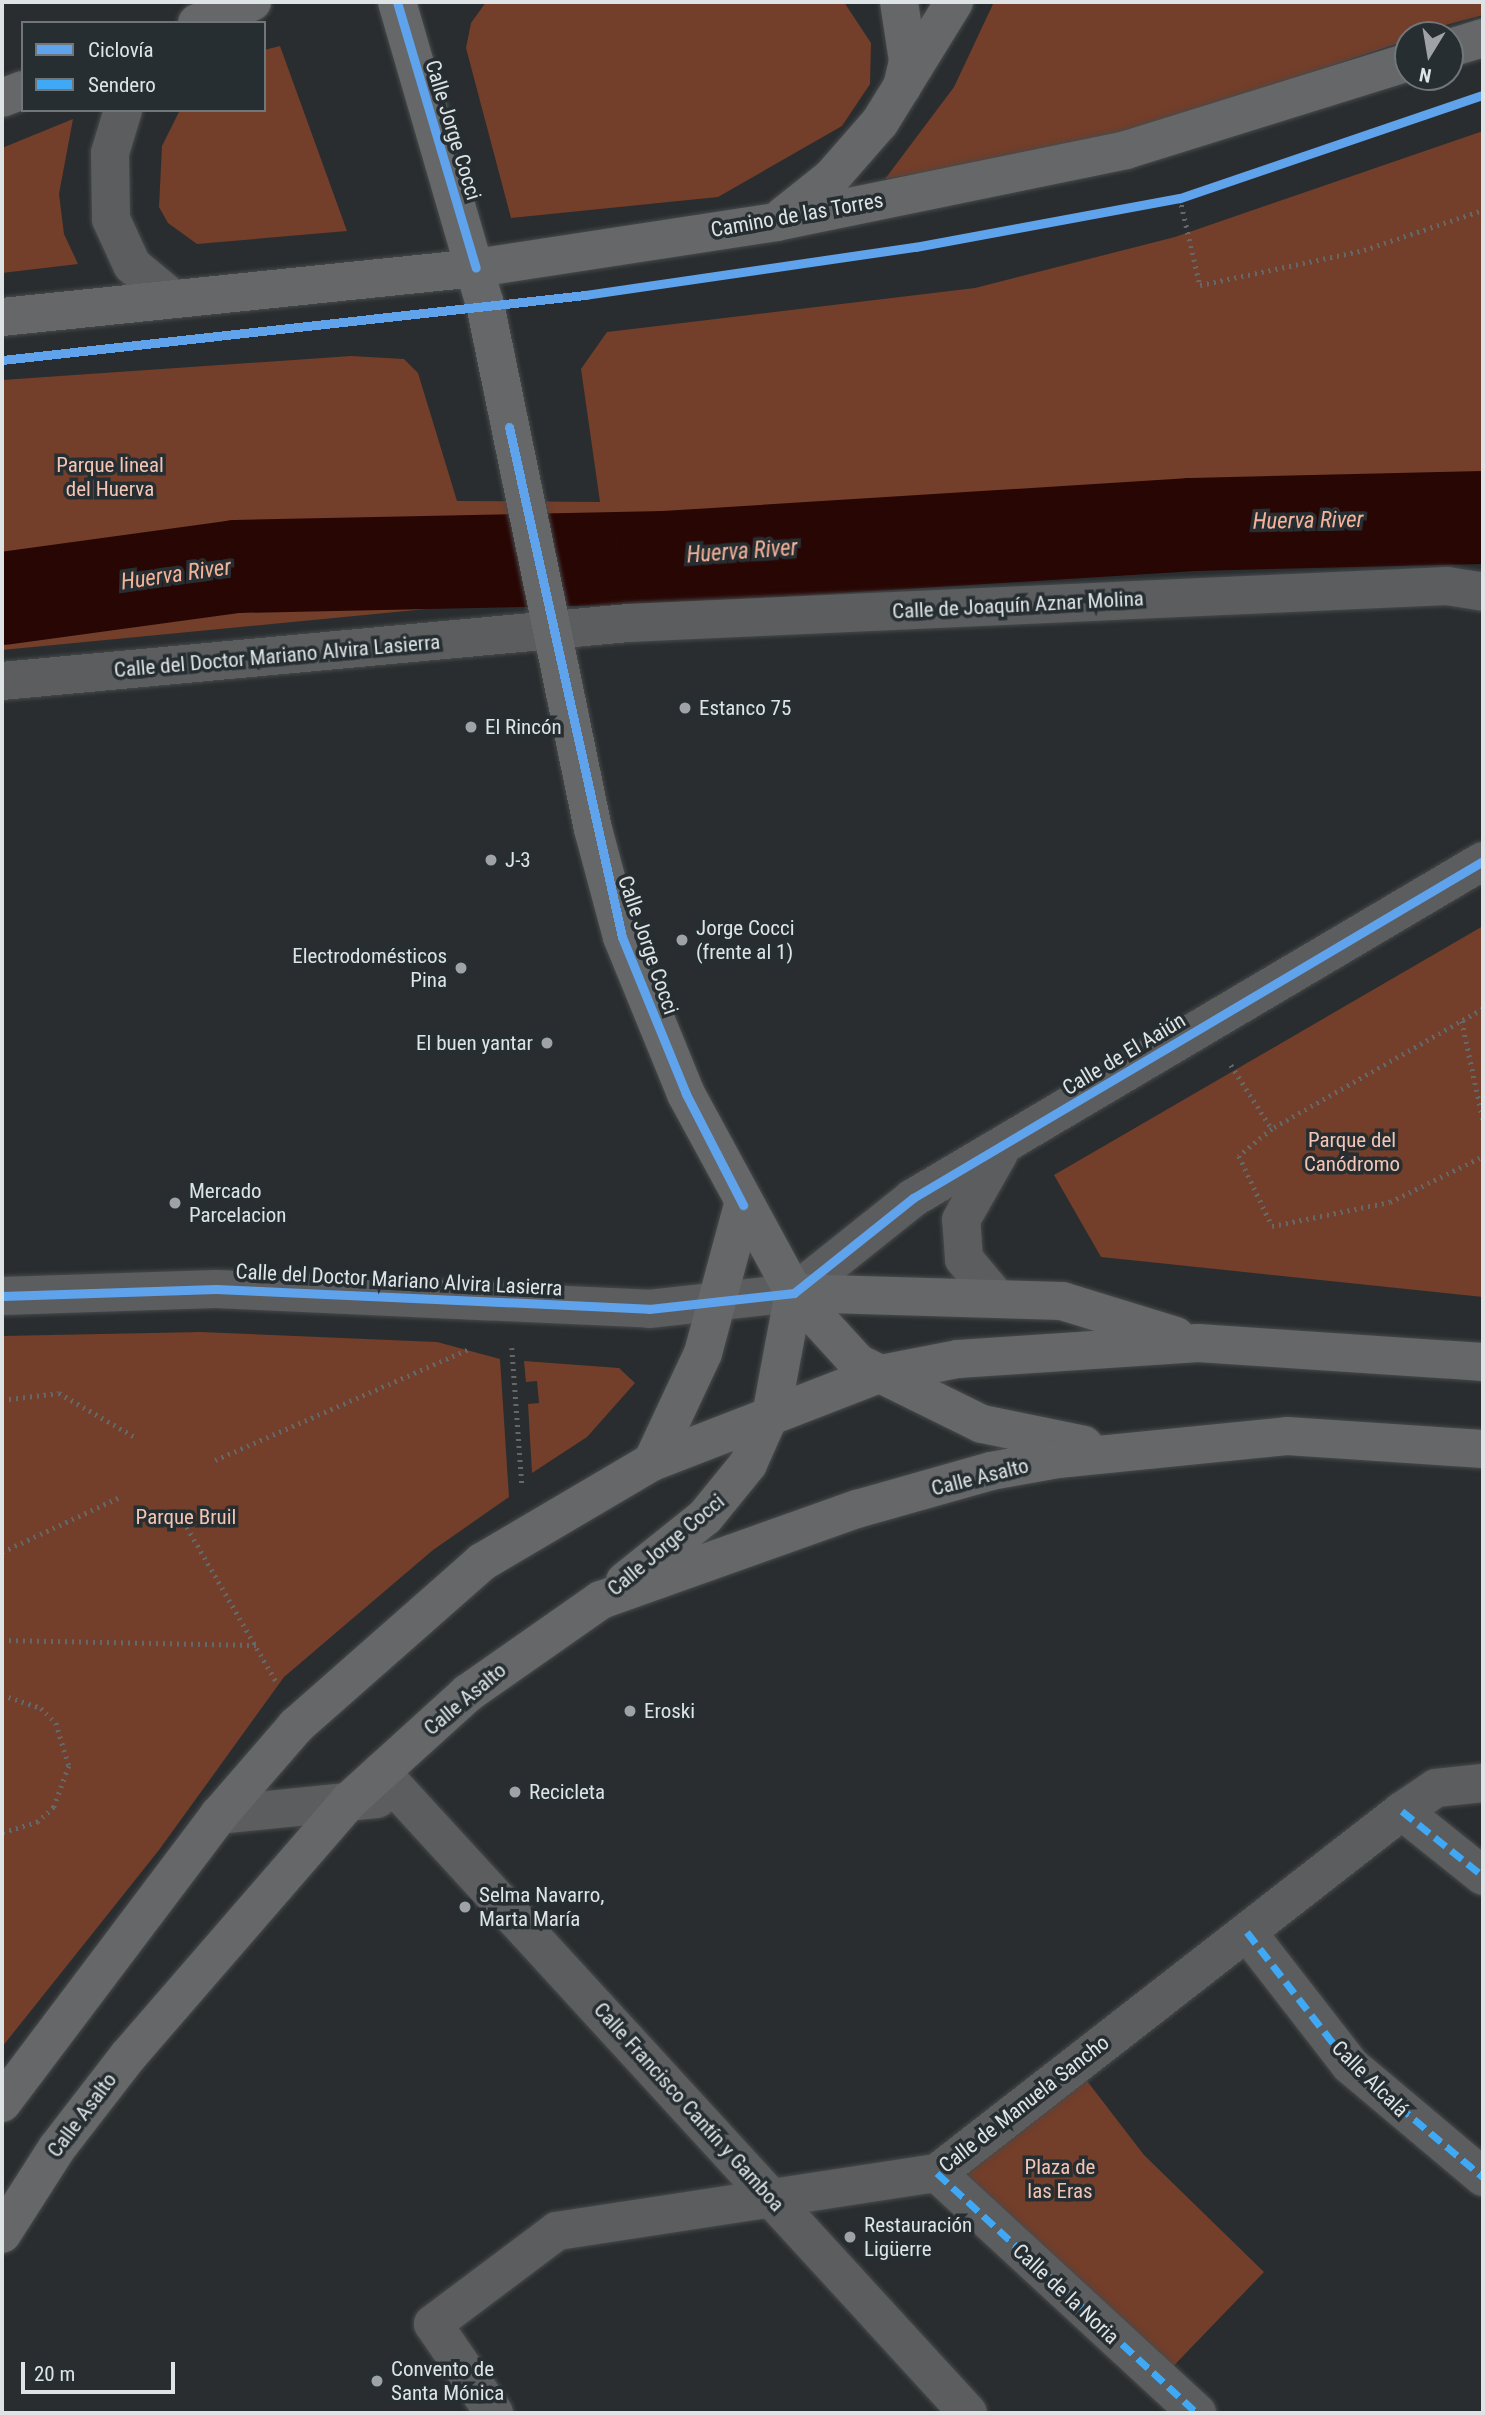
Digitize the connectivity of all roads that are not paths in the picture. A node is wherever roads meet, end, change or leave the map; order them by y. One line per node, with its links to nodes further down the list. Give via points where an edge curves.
1 (252, 2): 5 (main road)
2 (397, 2): 14 (main road, Calle Jorge Cocci)
3 (899, 2): 10 (main road, via 908,61)
4 (954, 2): 10 (main road)
5 (202, 21)
6 (1483, 38): 7 (main road)
7 (1464, 44)
8 (1394, 66): 13 (main road, Camino de las Torres, via 1126,150)
9 (21, 91): 11 (main road)
10 (900, 96): 13 (main road, via 832,177)
11 (2, 99)
12 (122, 112): 15 (street, via 110,153 111,219 132,265)
13 (776, 222): 14 (main road, Camino de las Torres)
14 (476, 268): 15 (main road, Camino de las Torres); 18 (main road, Calle Jorge Cocci)
15 (173, 299): 16 (main road, Camino de las Torres)
16 (2, 317)
17 (1483, 592): 18 (street, Calle de Joaquín Aznar Molina, via 1447,586)
18 (549, 615): 19 (street, Calle del Doctor Mariano Alvira Lasierra); 22 (main road, Calle Jorge Cocci, via 622,937 686,1094)
19 (2, 681)
20 (1483, 861): 21 (street, Calle de El Aaiún)
21 (1007, 1144): 23 (street, Calle de El Aaiún, via 913,1198); 24 (street, Calle de El Aaiún, via 975,1185 961,1220 964,1259)
22 (743, 1205): 23 (main road, Calle Jorge Cocci); 26 (main road)
23 (794, 1293): 24 (main road); 26 (street, Calle del Doctor Mariano Alvira Lasierra); 29 (main road, Calle Asalto, via 824,1332); 30 (main road, Calle Jorge Cocci)
24 (994, 1295): 27 (main road, via 1062,1301)
25 (2, 1296): 26 (street, Calle del Doctor Mariano Alvira Lasierra, via 216,1289 649,1309)
26 (718, 1304): 33 (main road, via 677,1417)
27 (1198, 1343): 28 (main road); 29 (main road, via 958,1359)
28 (1483, 1362)
29 (876, 1375): 30 (main road); 32 (main road, Calle Asalto, via 982,1424)
30 (772, 1410): 33 (main road); 34 (main road, Calle Jorge Cocci, via 729,1491)
31 (1483, 1449): 32 (main road, Calle Asalto, via 1287,1436)
32 (1121, 1450): 34 (main road, Calle Asalto, via 991,1471 857,1509)
33 (652, 1462): 40 (main road, via 482,1562 412,1619 296,1726)
34 (601, 1600): 35 (main road, Calle Asalto, via 468,1693)
35 (381, 1772): 37 (main road, Calle Asalto); 38 (street, Calle Francisco Cantín y Gamboa)
36 (1483, 1783): 39 (street, Calle de Manuela Sancho, via 1436,1788)
37 (350, 1800): 38 (street); 40 (street); 47 (main road, Calle Asalto, via 129,2055 57,2147)
38 (408, 1803): 46 (street, Calle Francisco Cantín y Gamboa)
39 (1402, 1811): 41 (street); 42 (street, Calle de Manuela Sancho)
40 (219, 1815): 43 (main road)
41 (1483, 1876)
42 (1247, 1933): 44 (street, Calle de Manuela Sancho); 45 (street, Calle Alcalá, via 1350,2065)
43 (2, 2103)
44 (937, 2173): 46 (street, Calle de Manuela Sancho); 50 (street, Calle de la Noria)
45 (1483, 2177)
46 (772, 2198): 48 (street, Calle de Manuela Sancho, via 557,2231 433,2324); 49 (street, Calle Francisco Cantín y Gamboa)
47 (2, 2234)
48 (494, 2413)
49 (968, 2413)
50 (1197, 2413)

